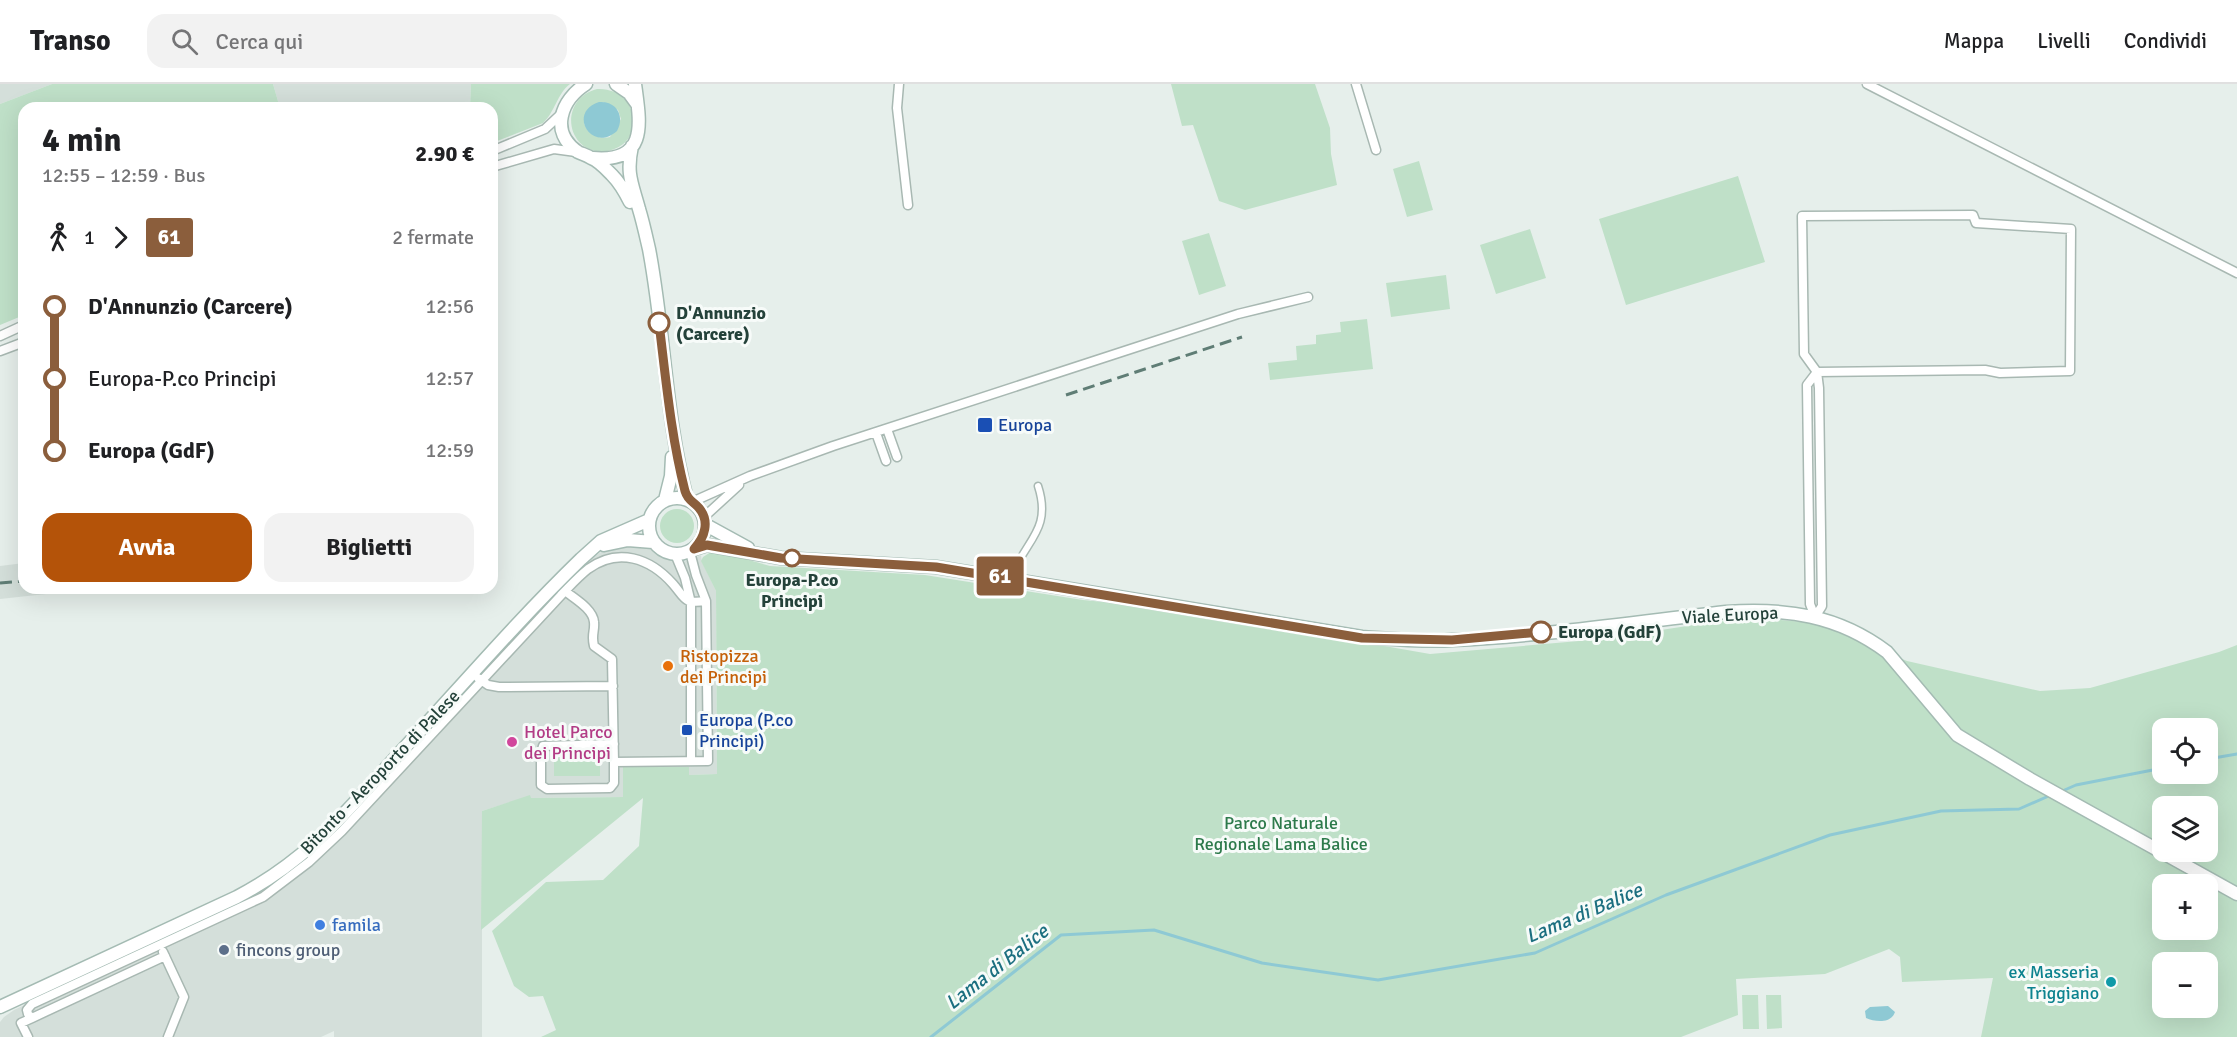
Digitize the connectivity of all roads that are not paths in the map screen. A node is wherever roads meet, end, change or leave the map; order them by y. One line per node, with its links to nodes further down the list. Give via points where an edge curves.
1 (585, 84): 8 (main road, via 573,92)
2 (616, 84): 7 (main road, via 629,93)
3 (635, 84): 7 (main road)
4 (898, 84): 15 (street)
5 (1356, 84): 11 (street)
6 (1867, 84): 17 (street)
7 (638, 108): 9 (main road, via 641,126)
8 (561, 114): 10 (street, via 545,129); 12 (main road, via 564,133)
9 (632, 146): 13 (main road, via 611,159); 16 (main road, via 629,178)
10 (498, 149)
11 (1376, 150)
12 (579, 152): 13 (main road); 14 (street, via 554,149)
13 (593, 158): 16 (main road, via 625,191)
14 (498, 165)
15 (908, 205)
16 (644, 233): 26 (main road)
17 (2237, 273)
18 (1308, 297): 24 (street, via 1238,314)
19 (18, 328): 20 (street)
20 (0, 336)
21 (18, 344): 22 (street)
22 (0, 351)
23 (1817, 372): 23 (street, via 2070,370 2071,229 1976,223 1973,214 1802,216 1804,354); 44 (street, via 1807,385 1810,604)
24 (887, 429): 25 (street); 27 (street)
25 (876, 433): 28 (street); 29 (street)
26 (673, 440): 31 (main road); 32 (main road)
27 (897, 458)
28 (886, 461)
29 (750, 476): 32 (street); 34 (street, via 720,500)
30 (1038, 486): 40 (street, via 1042,499 1036,536)
31 (665, 500): 32 (main road); 33 (main road)
32 (690, 500): 34 (main road)
33 (649, 520): 35 (main road); 36 (main road, Bitonto - Aeroporto di Palese, via 601,541)
34 (705, 521): 37 (main road, via 701,542); 39 (main road, Viale Europa, via 748,548)
35 (653, 542): 36 (main road, via 628,540); 38 (main road, via 666,553)
36 (593, 549): 45 (main road, Bitonto - Aeroporto di Palese)
37 (692, 550): 38 (main road); 39 (main road, Viale Europa, via 707,545); 42 (street)
38 (675, 554): 43 (street)
39 (781, 558): 40 (main road, Viale Europa, via 917,565)
40 (1012, 578): 44 (main road, Viale Europa, via 1362,638 1452,640 1757,610)
41 (565, 591): 43 (street, via 589,568 623,556 646,562); 45 (street); 46 (street); 47 (street, via 591,613 594,646 612,659)
42 (706, 601): 43 (street); 49 (street)
43 (691, 603): 48 (street)
44 (1815, 617): 57 (main road, Viale Europa, via 1859,634 1887,652 1957,735)
45 (519, 624): 46 (main road, Bitonto - Aeroporto di Palese)
46 (477, 677): 47 (street, via 499,687); 53 (street); 54 (main road, Bitonto - Aeroporto di Palese)
47 (613, 686): 50 (street)
48 (690, 722): 49 (street); 51 (street)
49 (707, 722): 51 (street, via 708,761)
50 (614, 744): 52 (street); 52 (street, via 543,746 542,785 547,789 610,788)
51 (691, 761): 52 (street)
52 (614, 762)
53 (399, 768): 54 (street); 55 (street)
54 (376, 779): 56 (main road, Bitonto - Aeroporto di Palese)
55 (349, 823): 56 (street); 58 (street, via 281,885 240,909)
56 (324, 836): 58 (main road, Bitonto - Aeroporto di Palese, via 269,879)
57 (2237, 894)
58 (157, 940): 59 (street); 60 (main road, Bitonto - Aeroporto di Palese); 61 (street, via 32,1004 27,1010)
59 (165, 956): 61 (street); 63 (street, via 184,998)
60 (0, 1007)
61 (32, 1018): 62 (street, via 21,1023)
62 (27, 1037)
63 (168, 1037)

